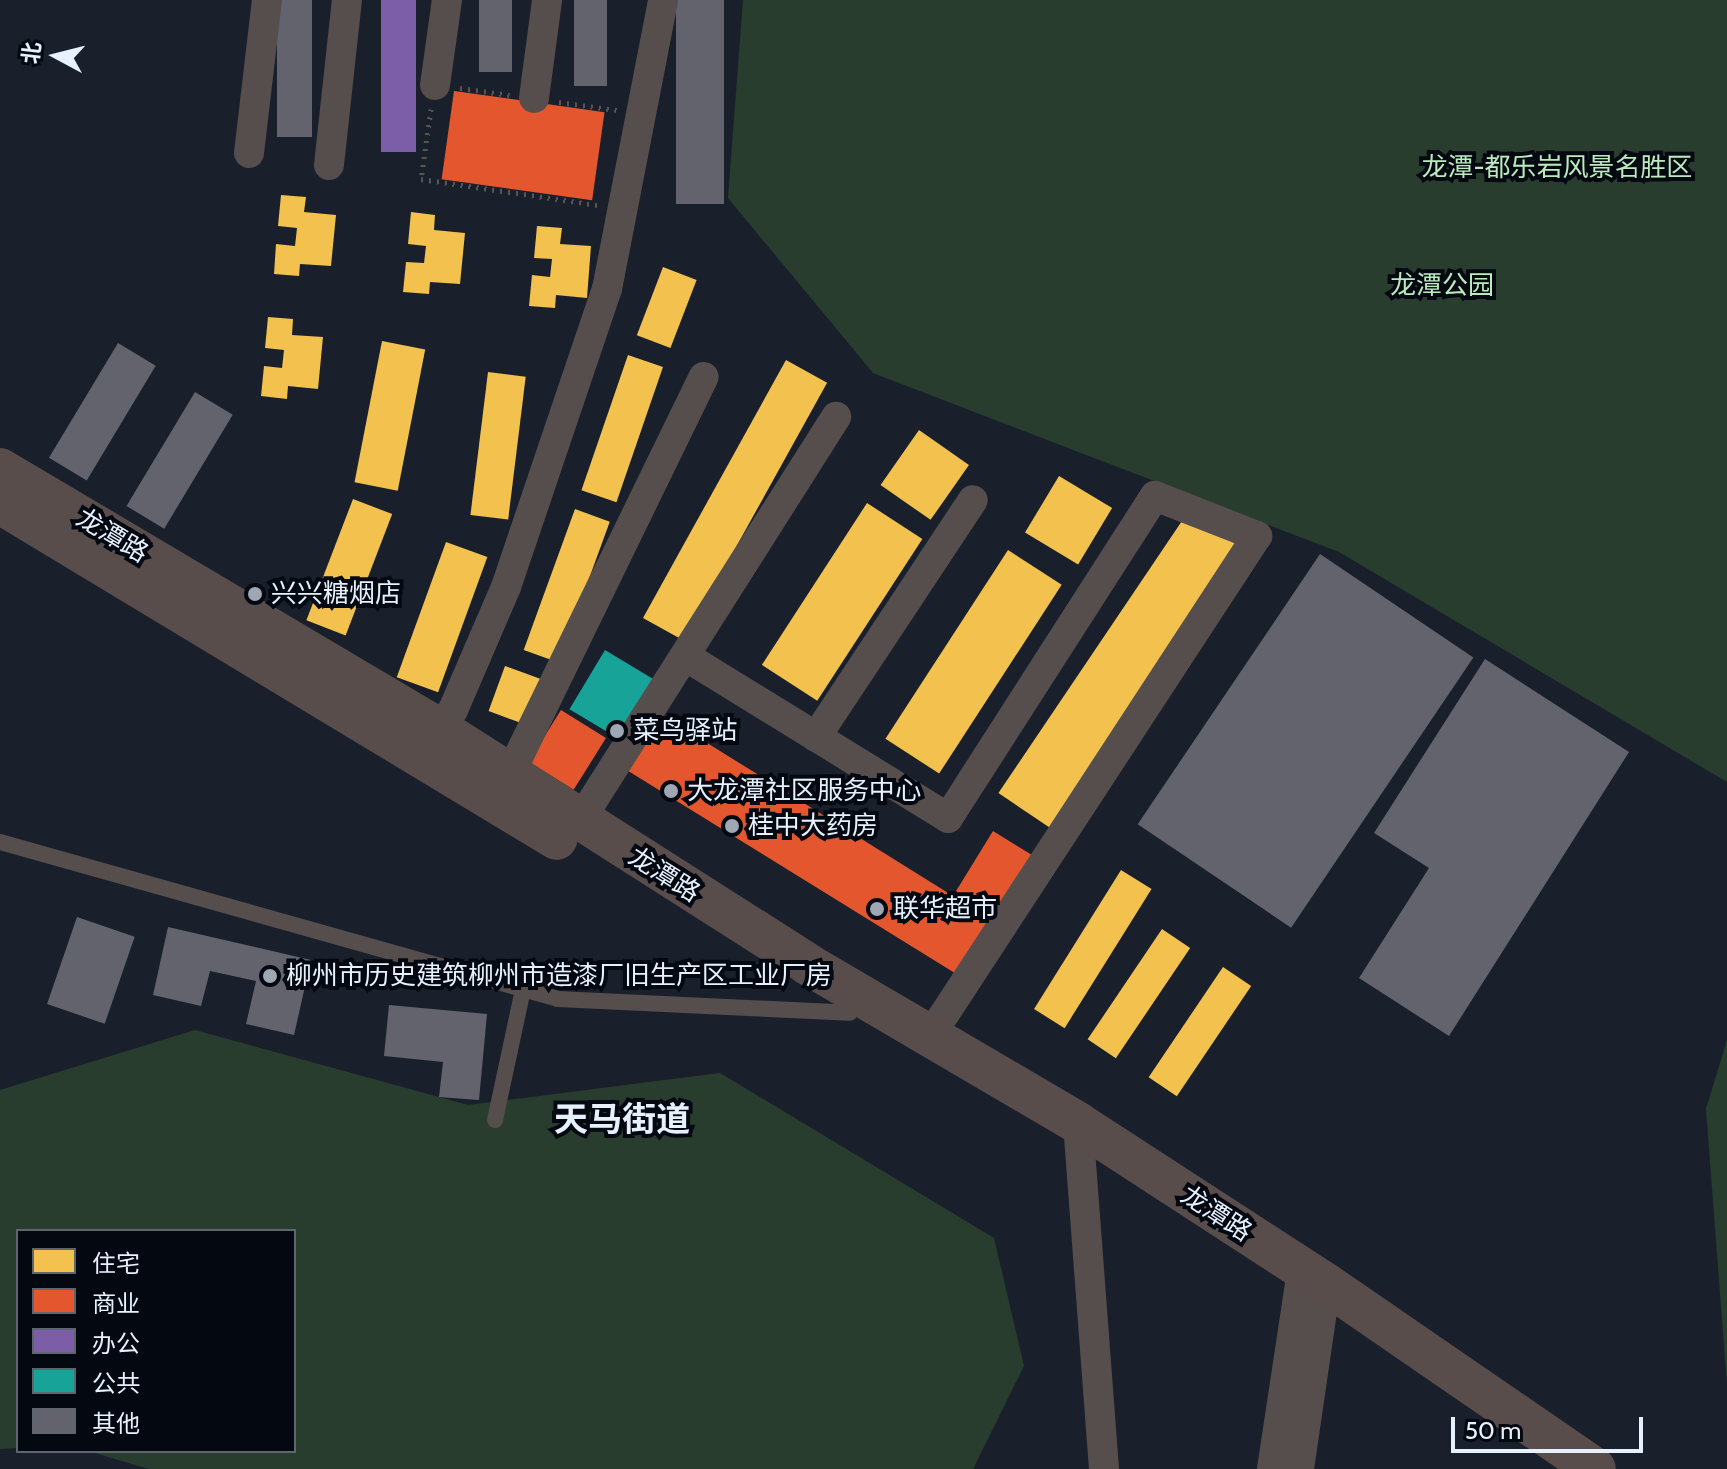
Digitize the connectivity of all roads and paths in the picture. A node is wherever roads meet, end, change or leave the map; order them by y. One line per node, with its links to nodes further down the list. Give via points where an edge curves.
1 (267, 0): 8 (street)
2 (347, 0): 9 (street)
3 (447, 0): 6 (street)
4 (547, 0): 7 (street)
5 (663, 0): 10 (street)
6 (435, 85): 10 (path, via 421,179)
7 (534, 98)
8 (249, 153)
9 (329, 165)
10 (622, 209): 17 (street, via 607,289 506,587 453,710)
11 (704, 377): 19 (street)
12 (836, 417): 16 (street)
13 (0, 469): 17 (street, 龙潭路)
14 (973, 500): 18 (street)
15 (0, 503): 23 (street, 龙潭路)
16 (685, 656): 18 (street); 20 (street)
17 (439, 729): 19 (street, 龙潭路)
18 (816, 737): 24 (street, via 948,818 1155,496 1257,536)
19 (509, 776): 20 (street, 龙潭路)
20 (579, 822): 24 (street, 龙潭路)
21 (0, 842): 22 (lane)
22 (523, 989): 23 (lane, via 558,999); 25 (lane)
23 (850, 1013): 26 (street, 龙潭路)
24 (930, 1036): 26 (street, 龙潭路)
25 (495, 1120)
26 (1079, 1136): 27 (street, 龙潭路); 29 (street)
27 (1312, 1292): 28 (street, 龙潭路); 30 (street); 31 (street)
28 (1396, 1349): 32 (street); 33 (street)
29 (1104, 1469)
30 (1272, 1469)
31 (1299, 1469)
32 (1548, 1469)
33 (1595, 1469)

